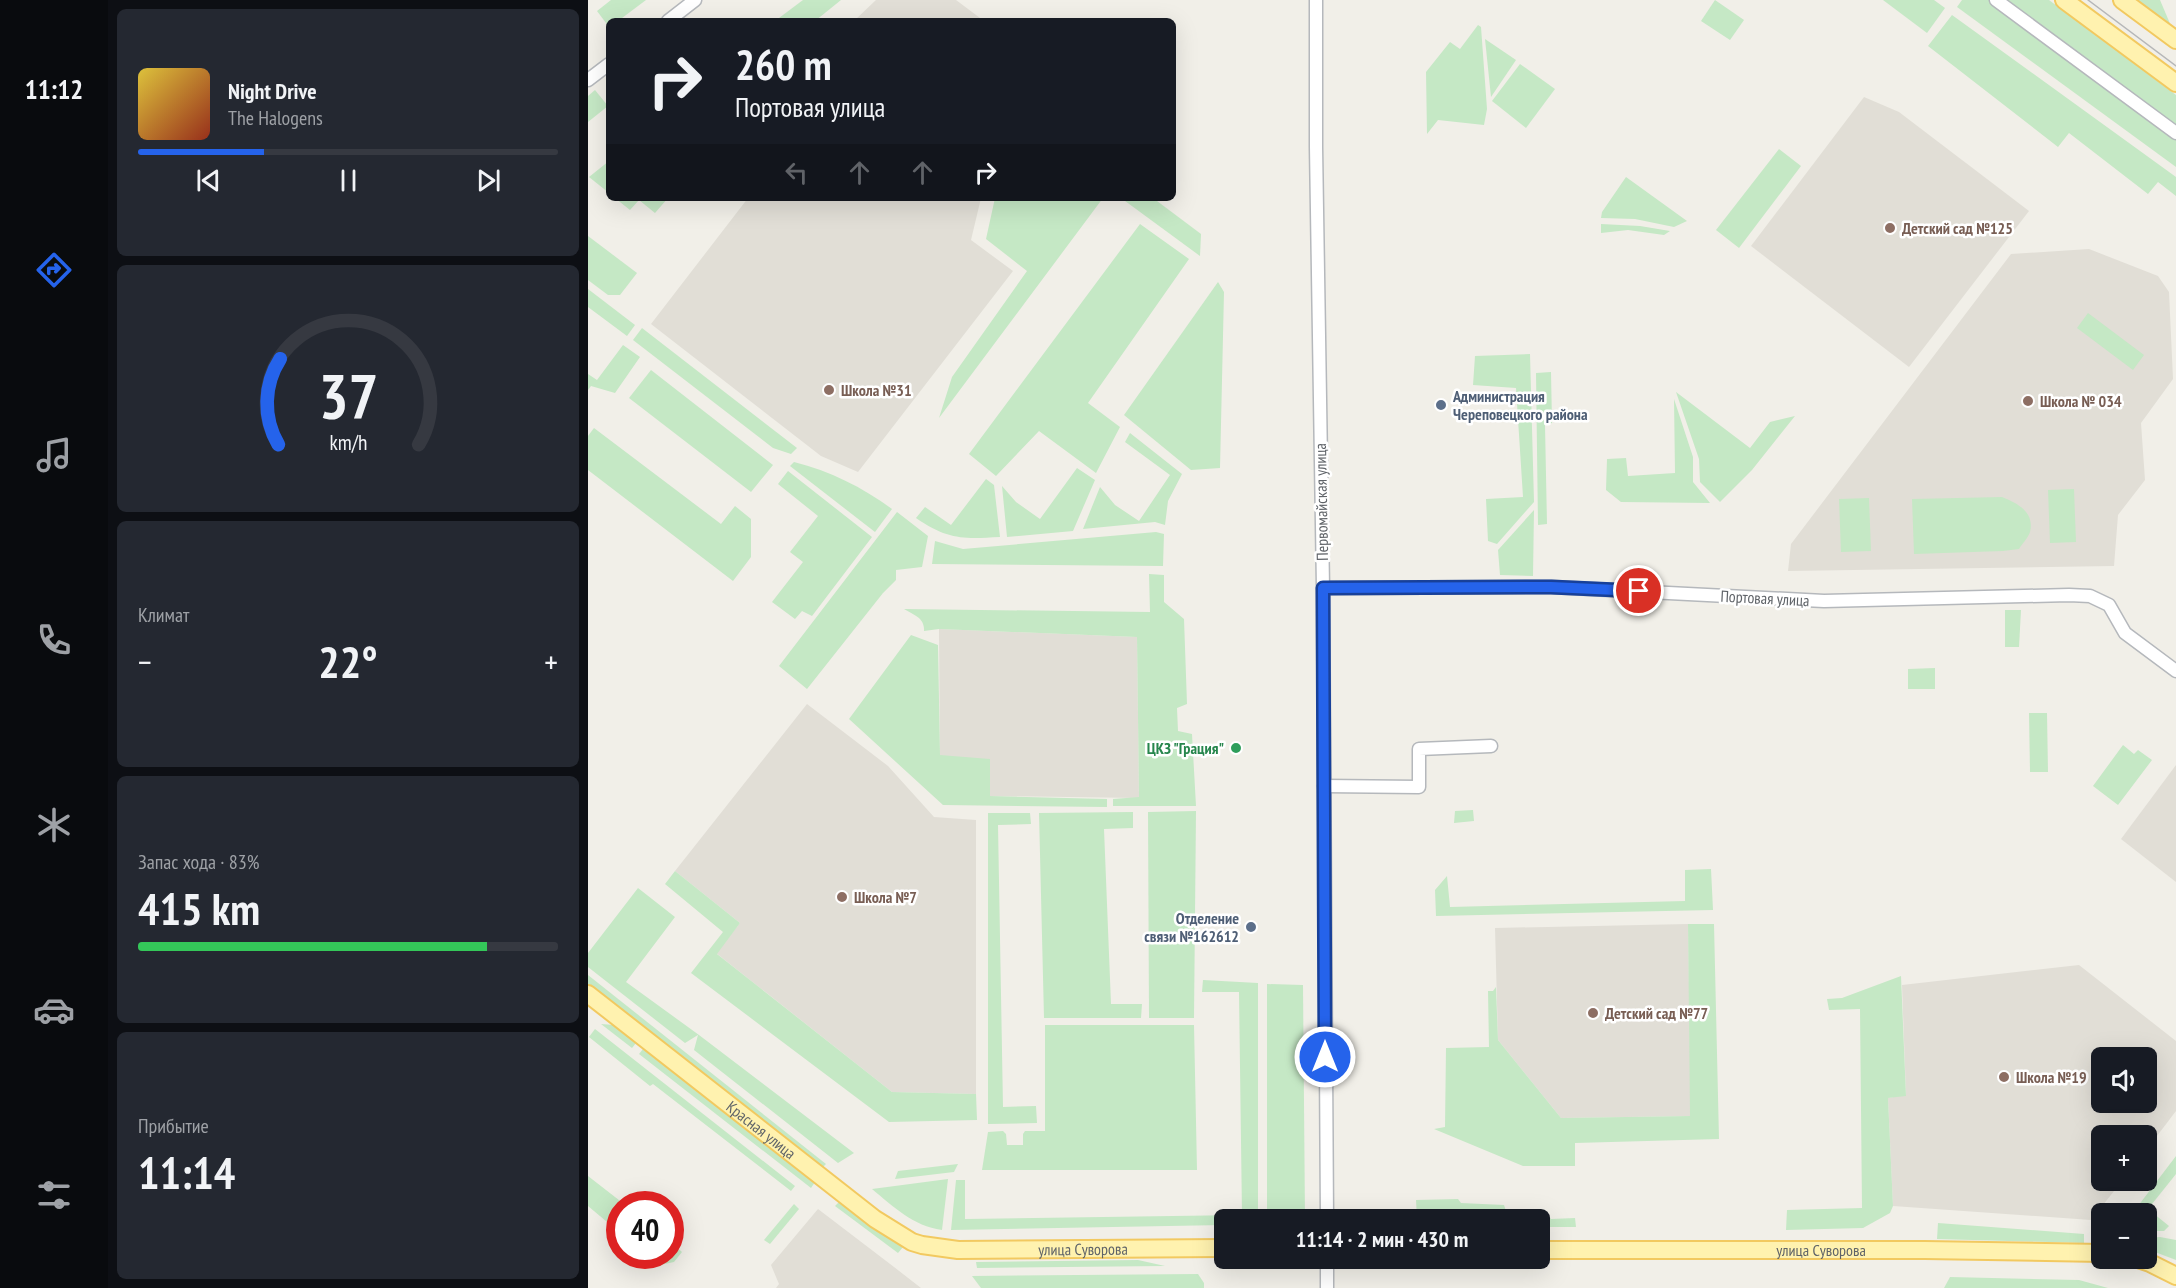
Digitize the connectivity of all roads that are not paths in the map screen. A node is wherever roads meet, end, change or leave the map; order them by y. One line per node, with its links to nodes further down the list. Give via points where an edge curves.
1 (695, 0): 6 (street)
2 (1316, 0): 12 (street, Первомайская улица)
3 (1996, 0): 11 (street)
4 (2064, 0): 10 (main road)
5 (2122, 0): 7 (main road)
6 (672, 18)
7 (2176, 40)
8 (606, 66): 9 (street)
9 (588, 80)
10 (2176, 83)
11 (2176, 134)
12 (1323, 588): 13 (street, Портовая улица, via 1551,587 1824,601 2090,596 2109,605 2125,633); 15 (street, Первомайская улица)
13 (2176, 671)
14 (1491, 746): 15 (street, via 1419,749 1419,787)
15 (1324, 786): 17 (street, Первомайская улица)
16 (588, 994): 18 (main road, Красная улица, via 875,1219 912,1242)
17 (1326, 1209)
18 (944, 1248): 19 (main road, улица Суворова)
19 (1214, 1248)
20 (1550, 1250): 21 (main road, улица Суворова)
21 (2091, 1253)
22 (2157, 1266): 24 (main road)
23 (1327, 1269): 25 (street)
24 (2176, 1276)
25 (1328, 1288)

